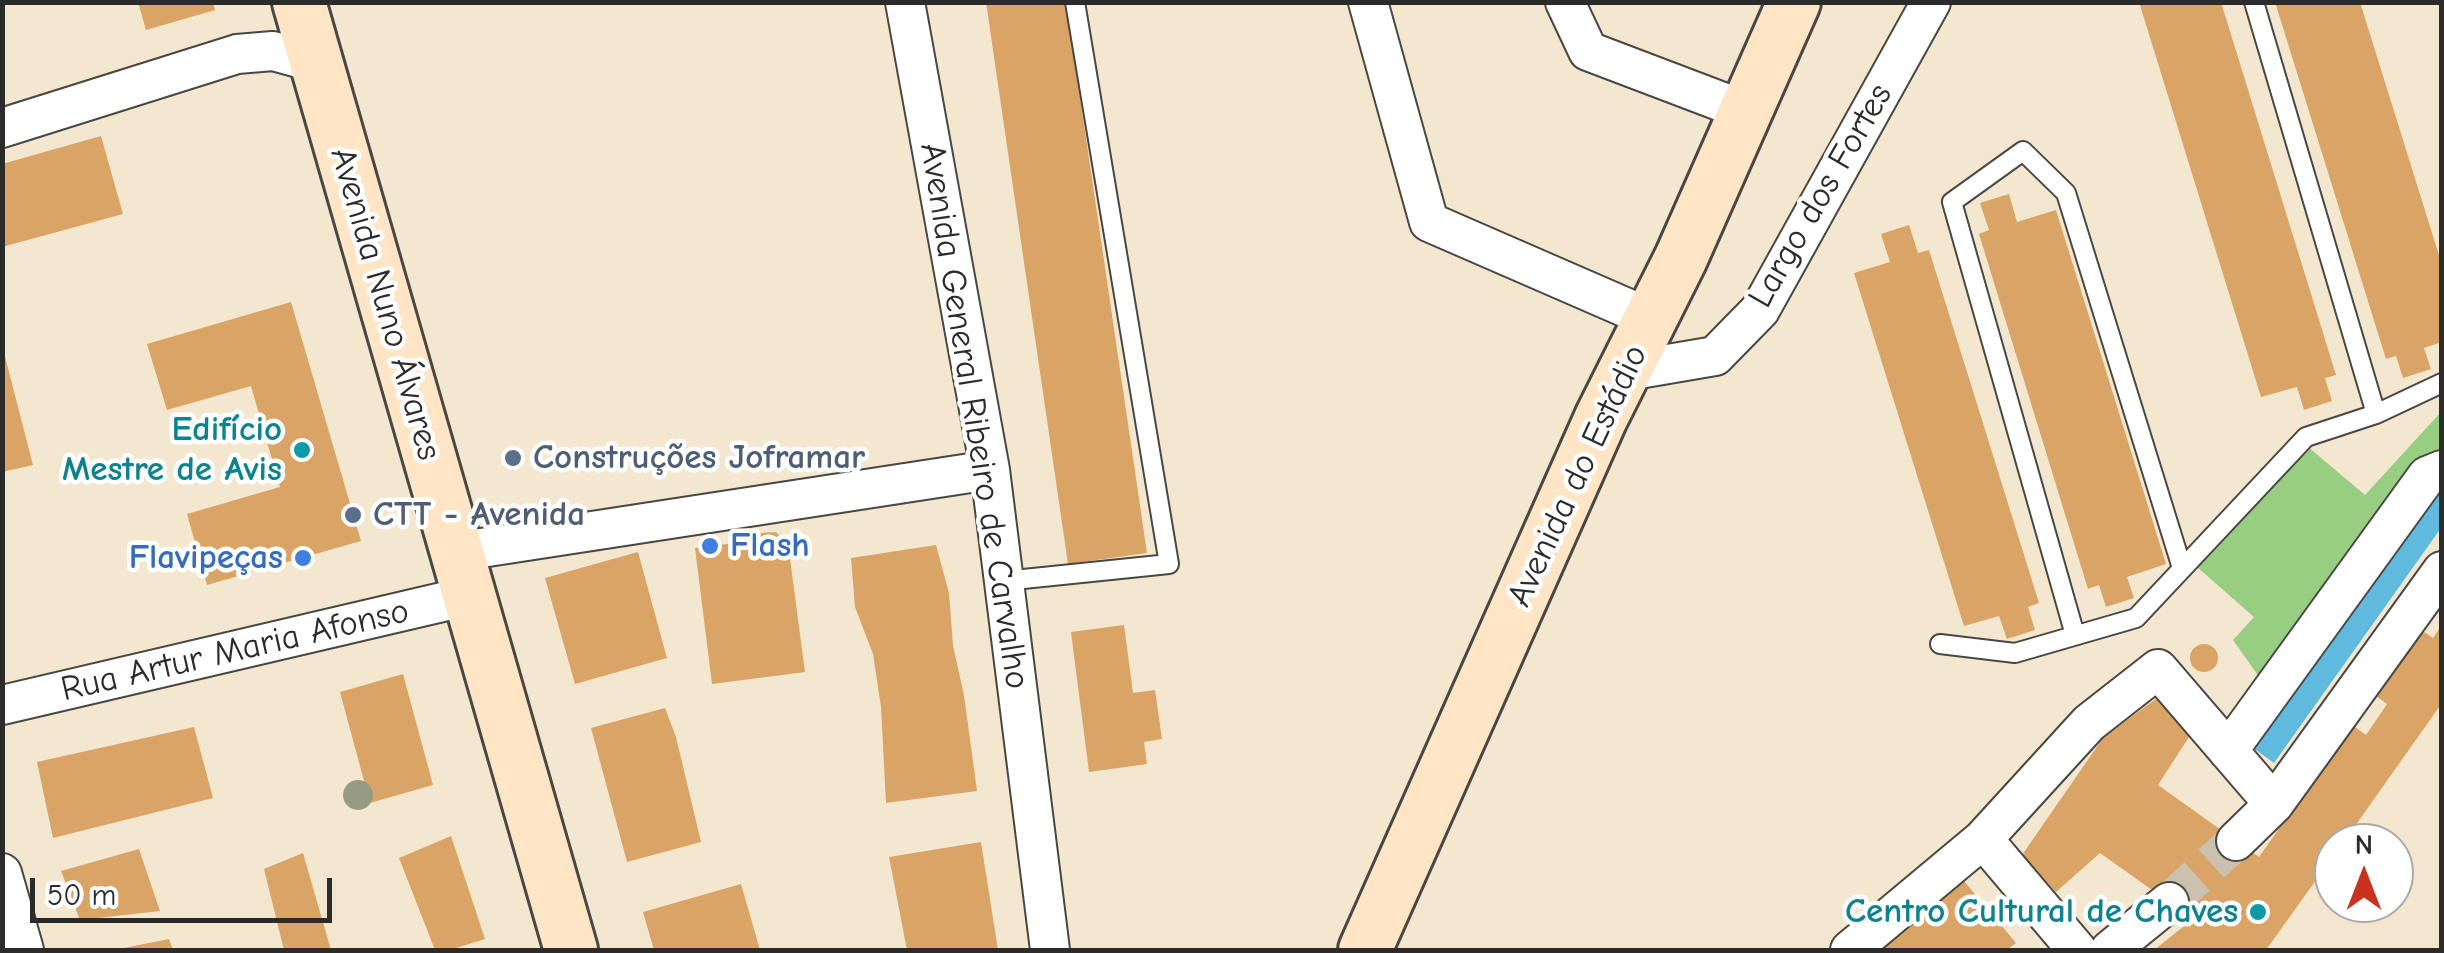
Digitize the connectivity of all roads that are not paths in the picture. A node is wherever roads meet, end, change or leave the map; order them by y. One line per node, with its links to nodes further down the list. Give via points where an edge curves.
1 (300, 2): 9 (street, Avenida Nuno Álvares)
2 (905, 2): 16 (street, Avenida General Ribeiro de Carvalho)
3 (1075, 2): 21 (lane, via 1168,564)
4 (1368, 2): 12 (street, via 1429,222)
5 (1564, 2): 10 (street, via 1588,51)
6 (1794, 2): 10 (street, Avenida do Estádio)
7 (1931, 2): 13 (street, Largo dos Fortes, via 1760,310 1715,356)
8 (2254, 2): 15 (lane)
9 (317, 64): 11 (street, via 273,51 237,54); 20 (street, Avenida Nuno Álvares)
10 (1746, 111): 12 (street, Avenida do Estádio)
11 (2, 128)
12 (1652, 319): 13 (street, Avenida do Estádio)
13 (1627, 371): 34 (street, Avenida do Estádio)
14 (2442, 383): 15 (lane)
15 (2376, 414): 18 (lane, via 2306,437)
16 (990, 470): 20 (street, Rua Artur Maria Afonso); 21 (street, Avenida General Ribeiro de Carvalho)
17 (2442, 470): 25 (street, via 2426,476)
18 (2182, 568): 22 (lane, via 2136,618); 22 (lane, via 2066,193 2023,151 1952,202)
19 (2442, 571): 26 (street)
20 (461, 574): 24 (street, Rua Artur Maria Afonso); 32 (street, Avenida Nuno Álvares)
21 (1004, 581): 33 (street, Avenida General Ribeiro de Carvalho)
22 (2074, 635): 23 (lane, via 2014,652)
23 (1940, 644)
24 (2, 705)
25 (2228, 751): 26 (street); 27 (street, via 2158,670 2089,723)
26 (2274, 804): 28 (street)
27 (1983, 839): 35 (street); 36 (street)
28 (2236, 841)
29 (2, 873): 31 (street)
30 (2169, 902): 37 (street)
31 (24, 950)
32 (571, 950)
33 (1050, 950)
34 (1365, 950)
35 (1850, 950)
36 (2077, 950)
37 (2110, 950)

